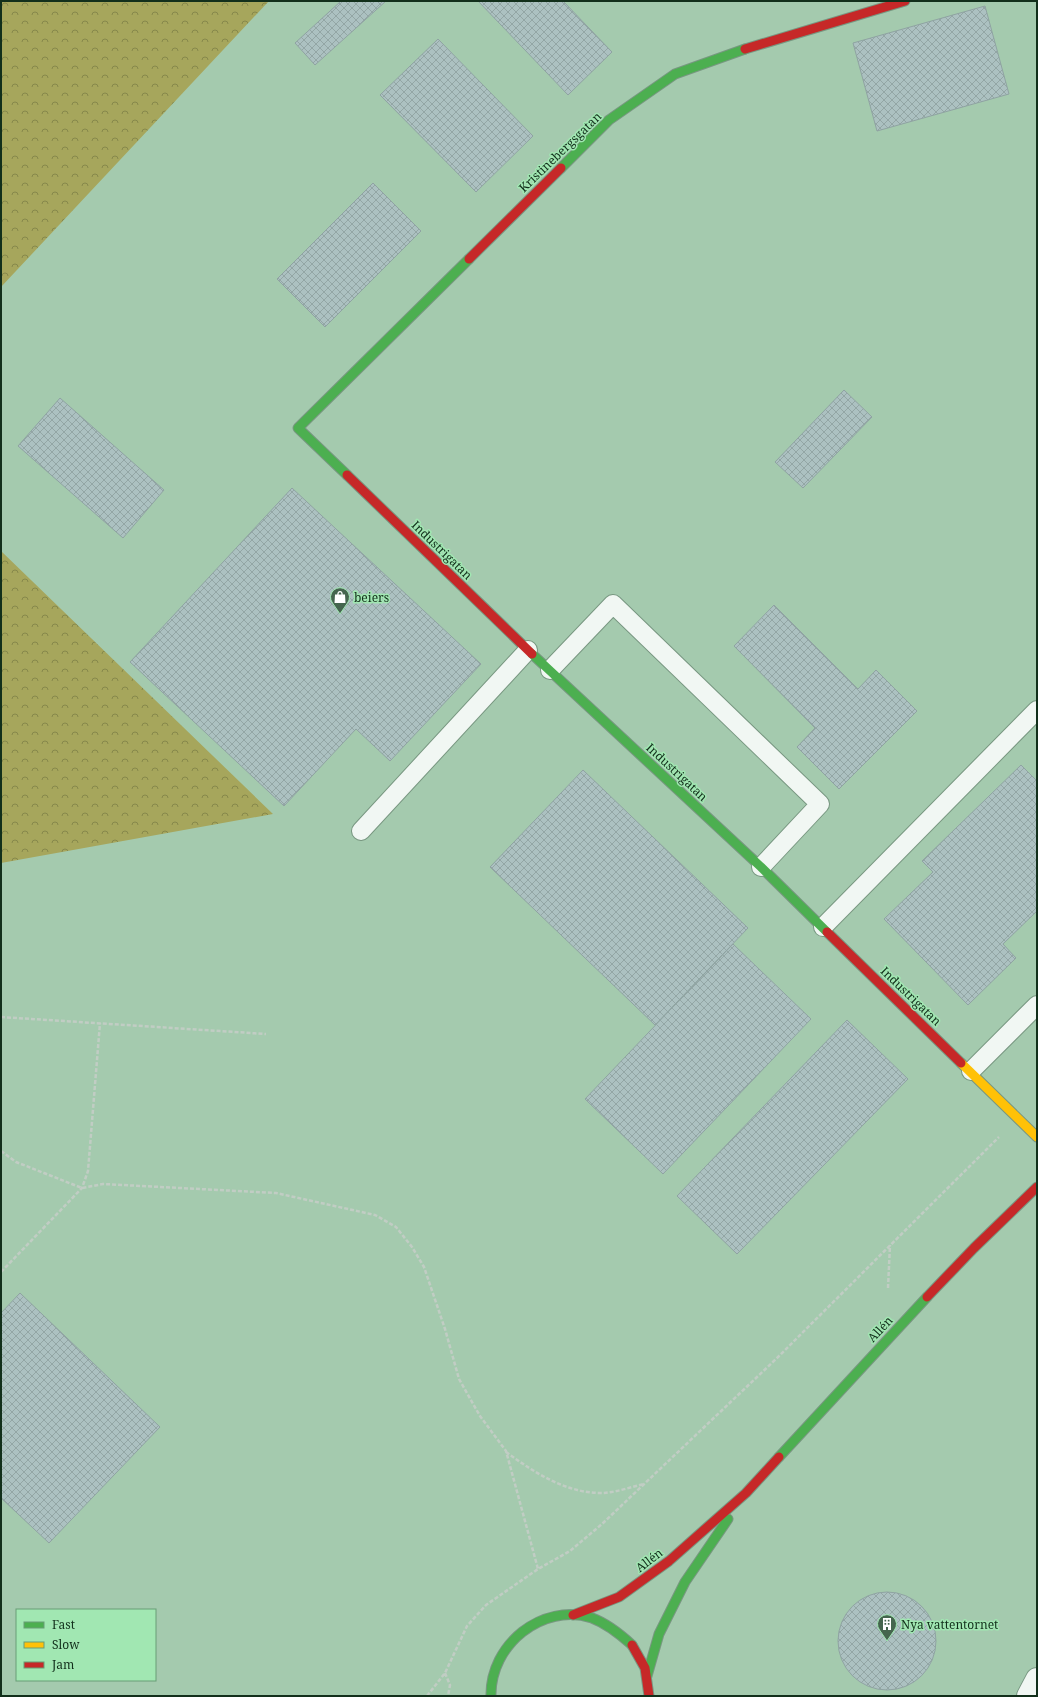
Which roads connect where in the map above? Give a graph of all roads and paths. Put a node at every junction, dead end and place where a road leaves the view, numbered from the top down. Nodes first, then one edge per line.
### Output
1 (905, 1) edge
2 (298, 428) joint
3 (528, 650) junction
4 (550, 670) junction
5 (1037, 710) edge
6 (361, 832) dead end
7 (762, 867) junction
8 (823, 927) junction
9 (1037, 1005) edge
10 (1, 1017) edge
11 (100, 1023) junction
12 (266, 1034) dead end
13 (971, 1071) junction
14 (1018, 1118) junction
15 (1037, 1137) edge
16 (1, 1151) edge
17 (1037, 1187) edge
18 (82, 1188) junction
19 (890, 1245) junction
20 (1, 1272) edge
21 (888, 1288) dead end
22 (506, 1451) junction
23 (644, 1484) junction
24 (746, 1493) junction
25 (538, 1569) junction
26 (573, 1615) junction
27 (445, 1673) junction
28 (647, 1676) junction
29 (1037, 1679) edge
30 (427, 1696) edge
31 (448, 1696) edge
32 (491, 1696) edge
33 (649, 1696) edge
34 (1028, 1696) edge

1 - 2 street, Kristinebergsgatan
2 - 3 street, Industrigatan
3 - 4 street, Industrigatan
3 - 6 lane
4 - 7 street, Industrigatan
4 - 7 lane
5 - 8 lane
7 - 8 street, Industrigatan
8 - 13 street, Industrigatan
9 - 13 lane
10 - 11 path
11 - 12 path
11 - 18 path
13 - 14 street, Industrigatan
14 - 15 street, Industrigatan
14 - 19 path
16 - 18 path
17 - 24 street, Allén
18 - 20 path
18 - 22 path
19 - 21 path
19 - 23 path
22 - 23 path
22 - 25 path
23 - 25 path
24 - 26 street, Allén
24 - 28 street, Allén
25 - 27 path
26 - 28 street
26 - 32 street
27 - 30 path
27 - 31 path
28 - 33 street
29 - 34 street

